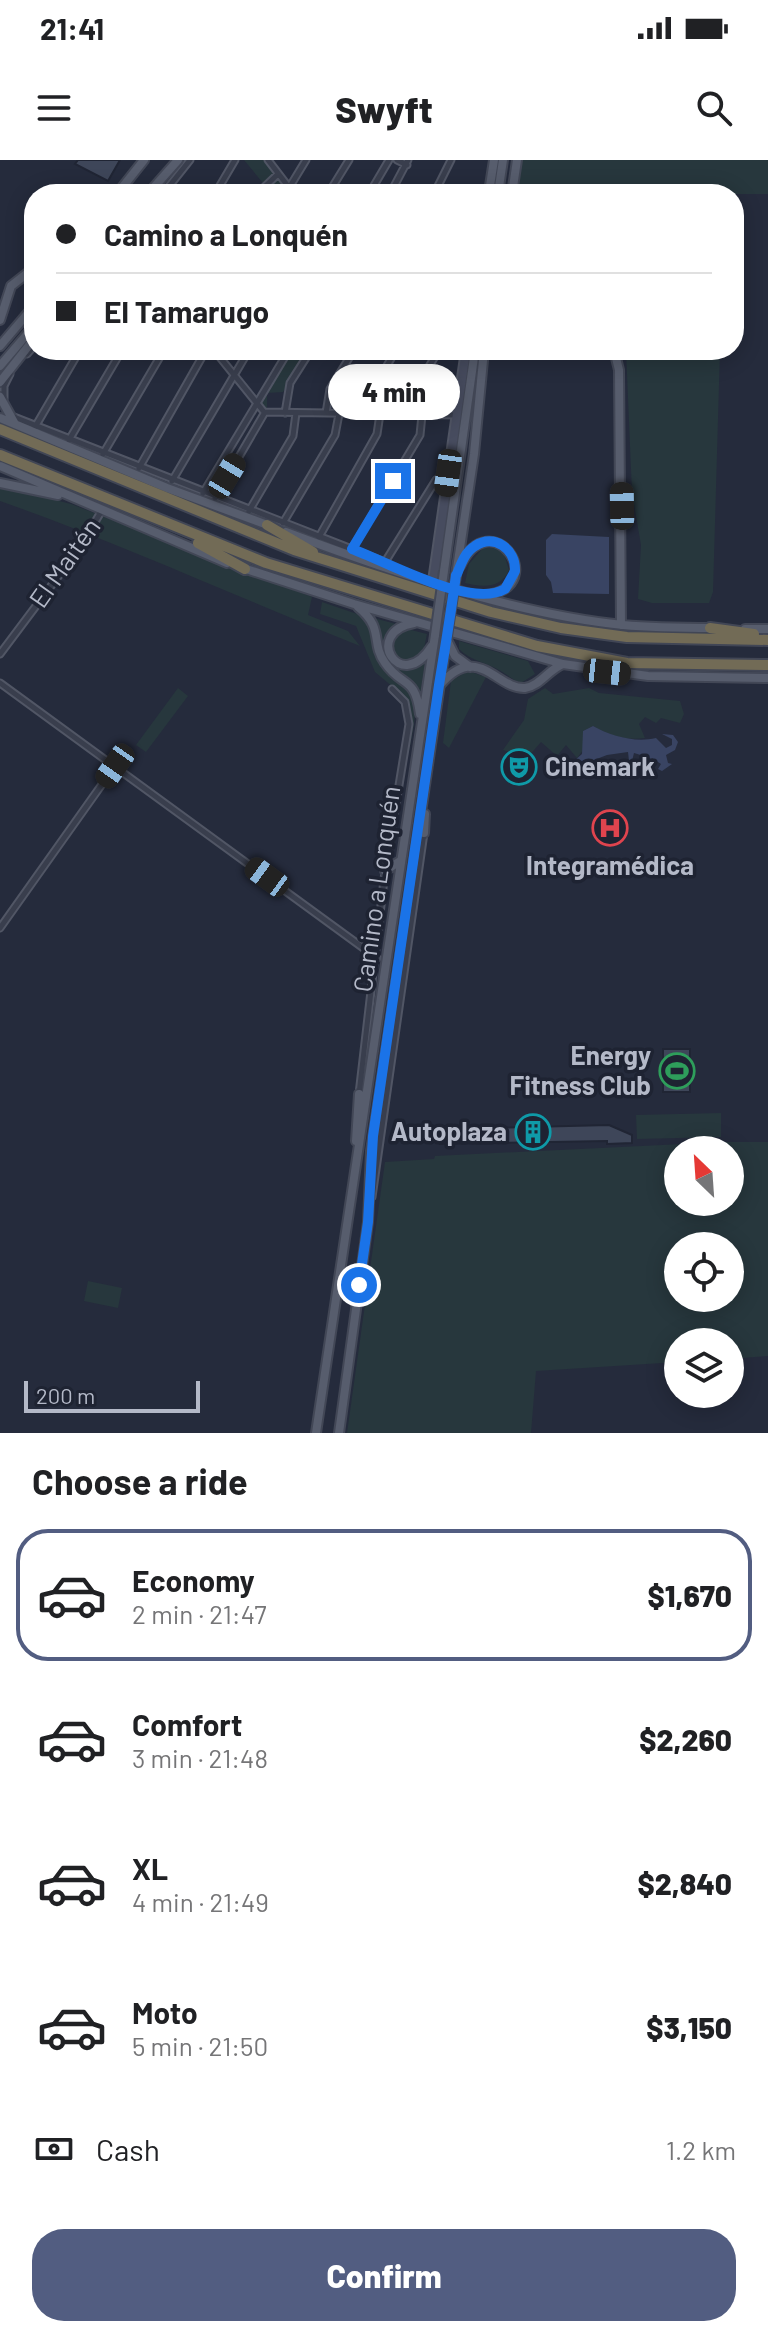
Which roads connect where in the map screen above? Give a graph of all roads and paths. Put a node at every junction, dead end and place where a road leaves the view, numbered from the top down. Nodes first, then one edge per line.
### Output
1 (144, 160) edge
2 (178, 160) edge
3 (190, 160) edge
4 (235, 160) edge
5 (268, 160) edge
6 (306, 160) edge
7 (349, 160) edge
8 (389, 160) edge
9 (397, 160) edge
10 (451, 160) edge
11 (494, 160) edge
12 (503, 160) edge
13 (517, 160) edge
14 (408, 162) edge
15 (278, 174) junction
16 (125, 184) edge
17 (157, 184) edge
18 (171, 184) edge
19 (221, 184) edge
20 (268, 184) edge
21 (286, 184) edge
22 (291, 184) edge
23 (334, 184) edge
24 (375, 184) edge
25 (396, 184) edge
26 (439, 184) edge
27 (493, 184) edge
28 (495, 184) edge
29 (513, 184) edge
30 (24, 274) edge
31 (24, 278) edge
32 (17, 279) junction
33 (24, 318) edge
34 (0, 320) edge
35 (24, 338) edge
36 (0, 346) edge
37 (24, 352) edge
38 (24, 358) edge
39 (74, 360) edge
40 (116, 360) edge
41 (158, 360) edge
42 (200, 360) edge
43 (222, 360) edge
44 (243, 360) edge
45 (283, 360) edge
46 (305, 360) edge
47 (348, 360) edge
48 (390, 360) edge
49 (433, 360) edge
50 (465, 360) edge
51 (474, 360) edge
52 (483, 360) edge
53 (616, 360) edge
54 (0, 366) edge
55 (234, 375) junction
56 (0, 382) edge
57 (0, 397) edge
58 (256, 405) junction
59 (265, 412) junction
60 (285, 413) junction
61 (296, 413) junction
62 (326, 413) junction
63 (339, 414) junction
64 (368, 414) junction
65 (380, 414) junction
66 (3, 415) edge
67 (410, 415) junction
68 (422, 415) junction
69 (457, 415) junction
70 (35, 427) junction
71 (0, 429) edge
72 (69, 440) junction
73 (103, 454) junction
74 (0, 455) edge
75 (0, 466) edge
76 (139, 468) junction
77 (448, 473) junction
78 (172, 481) junction
79 (0, 483) edge
80 (203, 493) junction
81 (215, 498) junction
82 (78, 500) junction
83 (102, 510) junction
84 (249, 511) junction
85 (162, 523) junction
86 (283, 523) junction
87 (267, 525) junction
88 (319, 537) junction
89 (352, 549) junction
90 (385, 562) junction
91 (332, 563) junction
92 (245, 569) junction
93 (402, 571) junction
94 (456, 574) junction
95 (433, 581) junction
96 (482, 596) junction
97 (354, 604) junction
98 (418, 623) junction
99 (621, 625) junction
100 (710, 628) junction
101 (768, 629) edge
102 (447, 637) junction
103 (435, 638) junction
104 (768, 638) edge
105 (0, 654) edge
106 (532, 657) junction
107 (563, 664) junction
108 (768, 665) edge
109 (470, 667) junction
110 (768, 678) edge
111 (539, 681) junction
112 (0, 683) edge
113 (439, 685) junction
114 (392, 689) dead end
115 (421, 725) junction
116 (115, 766) junction
117 (425, 779) junction
118 (424, 833) joint
119 (401, 860) junction
120 (385, 871) junction
121 (0, 928) edge
122 (377, 958) junction
123 (359, 1094) joint
124 (358, 1157) junction
125 (368, 1222) junction
126 (316, 1433) edge
127 (339, 1433) edge

1 - 16 main road
2 - 17 main road
3 - 18 street
4 - 19 street
5 - 15 street
6 - 22 street
7 - 23 street
8 - 24 street
9 - 14 street
10 - 26 street
11 - 27 main road
12 - 28 main road
13 - 29 main road
14 - 25 street
15 - 20 street
15 - 21 street
30 - 32 main road
31 - 32 main road
32 - 34 main road
33 - 36 main road
35 - 54 main road
37 - 56 main road
38 - 66 street
39 - 70 street
40 - 72 street
41 - 73 street
42 - 76 street
43 - 55 street
44 - 55 street
45 - 58 street
46 - 60 street
47 - 62 street
48 - 64 street
49 - 67 street
50 - 69 street
51 - 103 main road, Camino a Lonquén, bridge
52 - 94 main road, Camino a Lonquén
53 - 99 main road
55 - 58 street
55 - 78 street
57 - 66 main road
58 - 59 street
58 - 80 street
59 - 60 street
59 - 81 street
60 - 61 street
61 - 62 street
61 - 84 street
62 - 63 street
63 - 64 street
63 - 86 street
64 - 65 street
65 - 67 street
65 - 88 street
66 - 70 street
66 - 87 main road
67 - 68 street
68 - 69 street
68 - 89 street
69 - 77 street
70 - 72 street
71 - 91 highway
72 - 73 street
73 - 76 street
74 - 85 highway
75 - 82 main road
76 - 78 street
77 - 90 street
77 - 95 street
78 - 80 street
79 - 82 main road
80 - 81 street
81 - 84 street
82 - 83 main road
83 - 92 main road
83 - 105 street, El Maitén
84 - 86 street
85 - 92 highway
85 - 108 highway
86 - 88 street
87 - 91 highway
87 - 93 main road
88 - 89 street
89 - 90 street
90 - 93 main road
91 - 104 highway
92 - 97 main road
93 - 95 main road
94 - 96 main road
94 - 102 main road, Camino a Lonquén, bridge
95 - 96 main road
96 - 99 main road
97 - 98 main road
97 - 115 main road
98 - 103 main road
98 - 106 main road
99 - 100 main road
100 - 101 main road
100 - 104 highway
102 - 109 main road
102 - 113 main road, Camino a Lonquén
103 - 115 main road, Camino a Lonquén
106 - 107 main road
106 - 111 main road
107 - 110 main road
107 - 111 main road
109 - 111 main road
109 - 113 main road
112 - 116 street
113 - 117 main road, Camino a Lonquén
114 - 120 street, Camino a Lonquén
115 - 119 main road, Camino a Lonquén
116 - 121 street
116 - 122 street
117 - 118 main road
117 - 125 main road, Camino a Lonquén
118 - 125 street, Camino a Lonquén
119 - 120 main road
119 - 124 main road, Camino a Lonquén
120 - 122 street, Camino a Lonquén
122 - 123 street, Camino a Lonquén
123 - 124 main road
124 - 126 main road, Camino a Lonquén
125 - 127 main road, Camino a Lonquén

